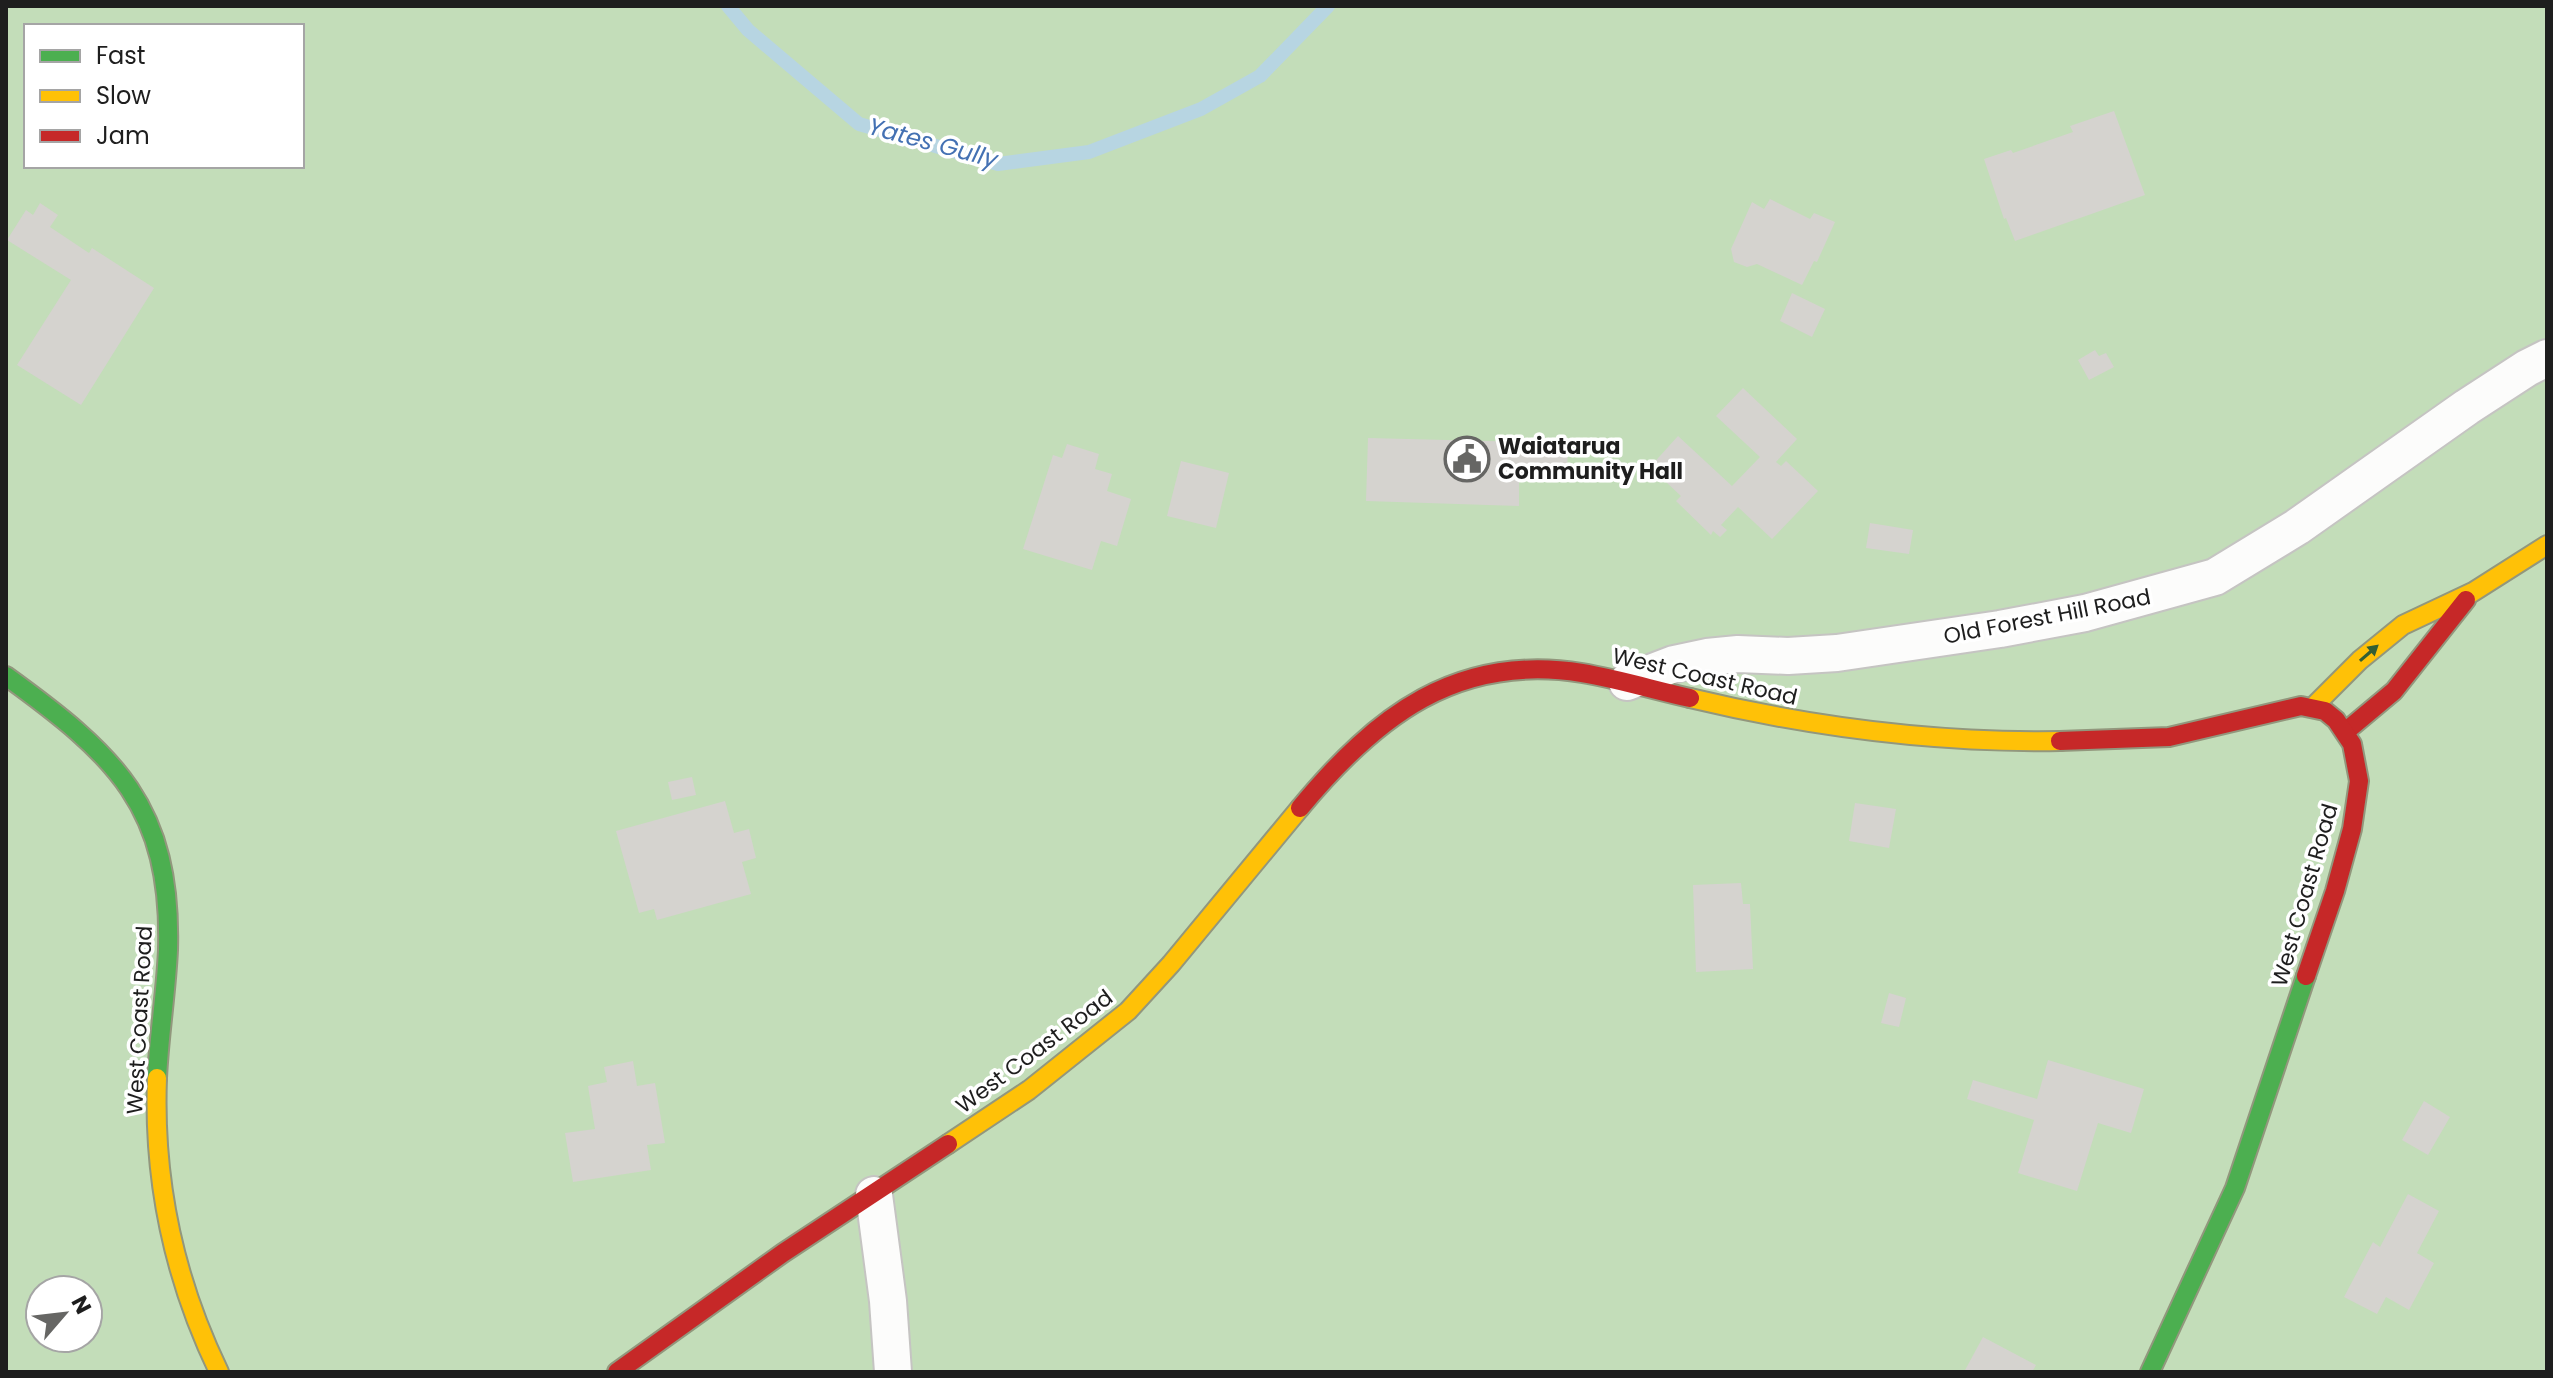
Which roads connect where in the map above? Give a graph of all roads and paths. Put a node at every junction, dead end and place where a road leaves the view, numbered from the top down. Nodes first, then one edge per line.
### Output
1 (2547, 358) edge
2 (2547, 545) edge
3 (2473, 592) junction
4 (6, 676) edge
5 (1627, 682) junction
6 (2313, 707) junction
7 (2345, 732) junction
8 (874, 1195) junction
9 (219, 1372) edge
10 (617, 1372) edge
11 (893, 1372) edge
12 (2150, 1372) edge

1 - 5 street, Old Forest Hill Road
2 - 3 main road
6 -> 3 main road
3 - 7 main road
4 - 9 main road, West Coast Road
5 - 6 main road, West Coast Road
5 - 8 main road, West Coast Road
6 - 7 main road
7 - 12 main road, West Coast Road
8 - 10 main road, West Coast Road
8 - 11 street

